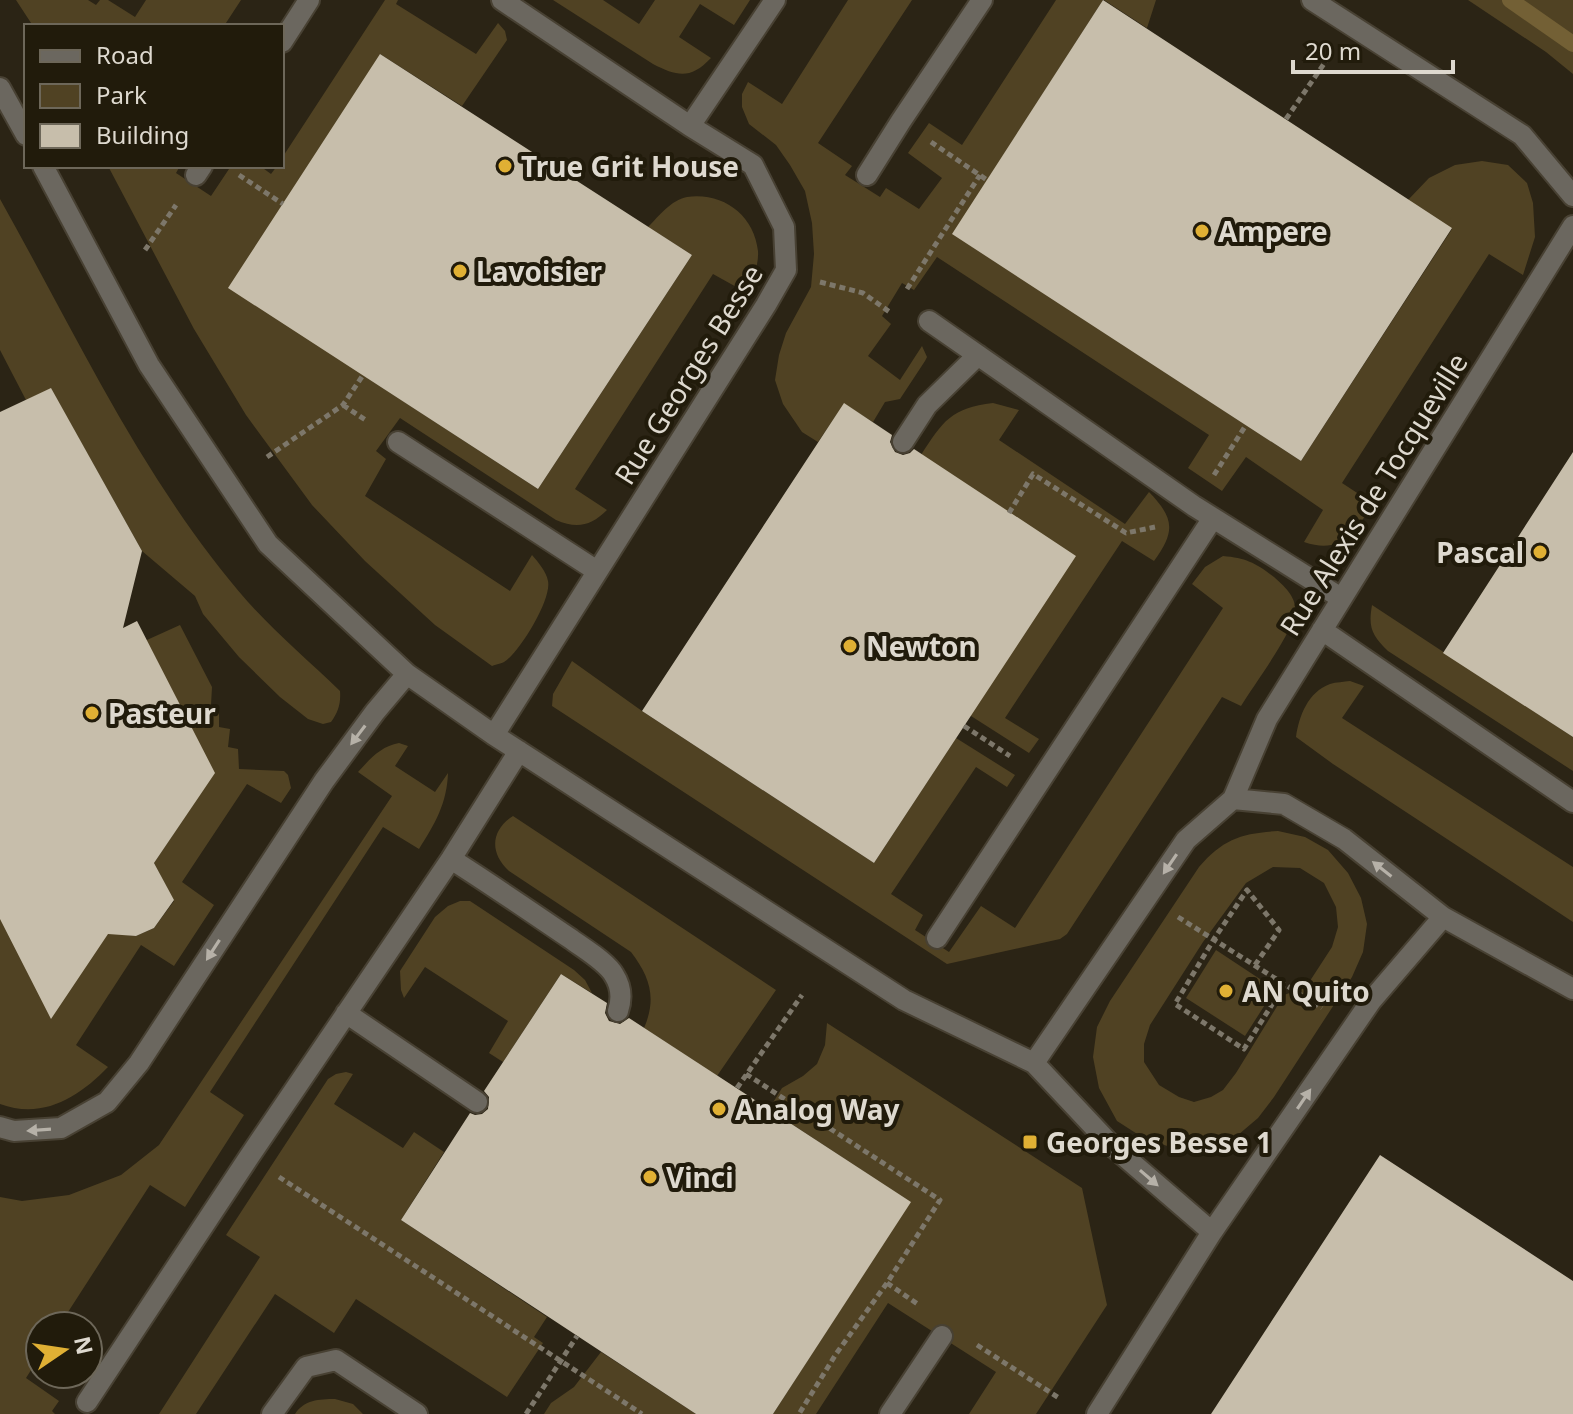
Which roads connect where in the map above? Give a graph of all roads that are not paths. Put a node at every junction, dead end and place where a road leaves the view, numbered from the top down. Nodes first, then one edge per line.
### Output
1 (309, 0) edge
2 (502, 0) edge
3 (775, 0) edge
4 (982, 0) edge
5 (1312, 0) edge
6 (284, 39) edge
7 (0, 88) edge
8 (690, 126) junction
9 (24, 131) edge
10 (44, 168) edge
11 (867, 175) dead end
12 (1573, 196) edge
13 (1573, 226) edge
14 (929, 321) road end
15 (978, 355) junction
16 (398, 442) dead end
17 (903, 442) dead end
18 (1213, 518) junction
19 (597, 571) junction
20 (1341, 598) junction
21 (1322, 630) junction
22 (407, 674) junction
23 (494, 735) junction
24 (519, 751) junction
25 (1233, 799) junction
26 (1573, 802) edge
27 (451, 859) junction
28 (1443, 917) junction
29 (937, 938) dead end
30 (1573, 989) edge
31 (618, 1011) dead end
32 (346, 1013) junction
33 (1034, 1063) junction
34 (477, 1102) dead end
35 (0, 1127) edge
36 (1212, 1232) junction
37 (942, 1336) dead end
38 (87, 1402) dead end
39 (272, 1414) edge
40 (417, 1414) edge
41 (890, 1414) edge
42 (1097, 1414) edge

1 - 6 street
2 - 8 street, Rue Georges Besse
3 - 8 street
4 - 11 street
5 - 12 street
7 - 9 street
8 - 19 street, Rue Georges Besse
10 - 22 street
13 - 20 street, Rue Alexis de Tocqueville
14 - 15 street
15 - 17 street
15 - 18 street
16 - 19 street
18 - 20 street
18 - 29 street
19 - 23 street, Rue Georges Besse
20 - 21 street, Rue Alexis de Tocqueville
21 - 25 street, Rue Alexis de Tocqueville
21 - 26 street
22 - 23 street
22 -> 35 street
23 - 24 street
24 - 27 street
24 - 33 street
28 -> 25 street
25 -> 33 street, Rue Alexis de Tocqueville
27 - 31 street
27 - 32 street
28 - 30 street
36 -> 28 street
32 - 34 street
32 - 38 street
33 -> 36 street
36 - 42 street
37 - 41 street
39 - 40 street

